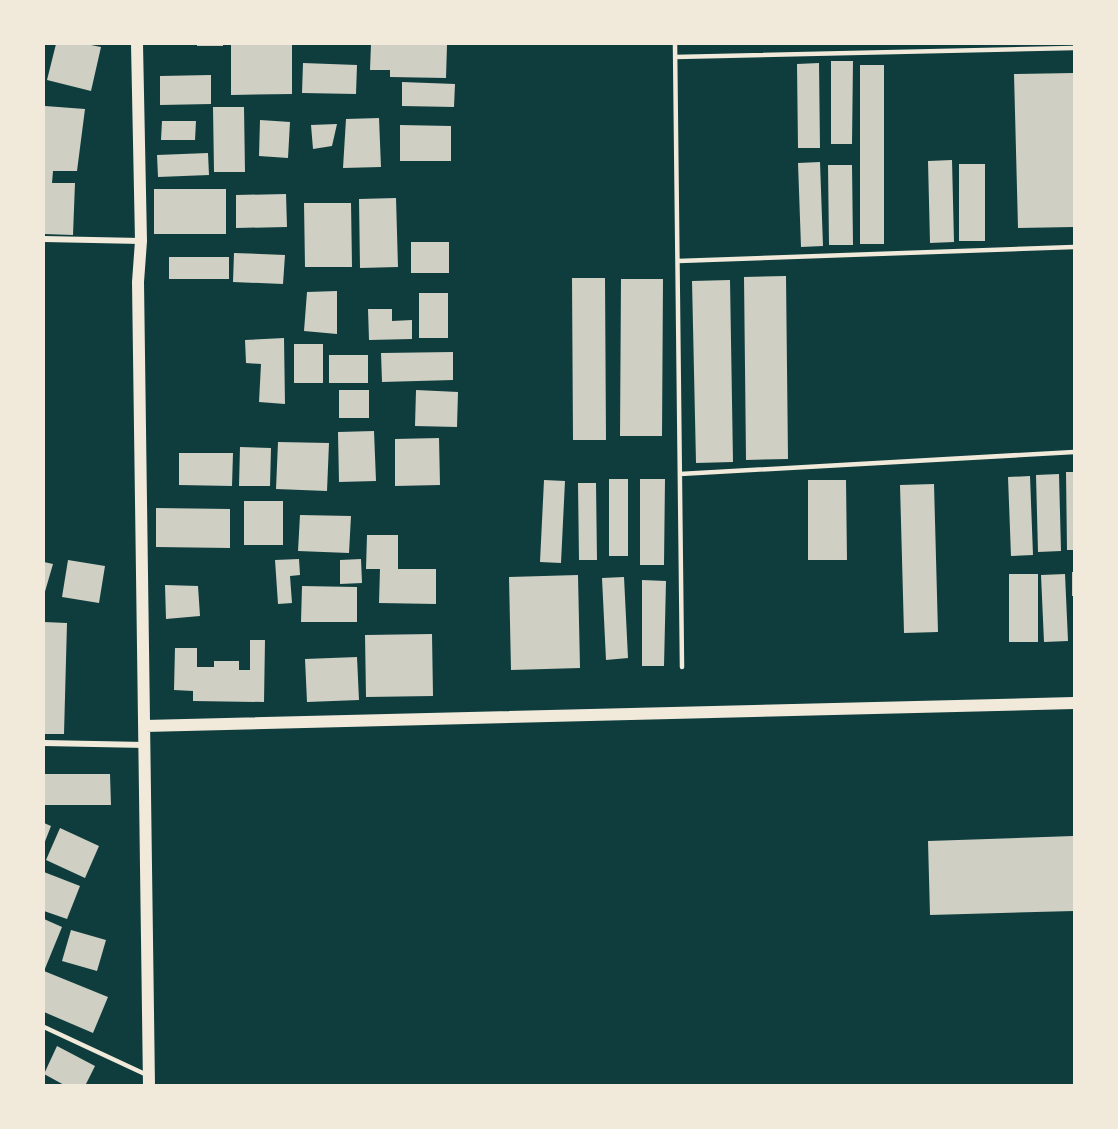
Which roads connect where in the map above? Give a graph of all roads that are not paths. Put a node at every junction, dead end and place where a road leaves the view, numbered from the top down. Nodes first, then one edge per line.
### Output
1 (137, 44) edge
2 (675, 44) edge
3 (1037, 46) edge
4 (1074, 48) edge
5 (675, 57) junction
6 (44, 239) edge
7 (141, 241) junction
8 (1074, 247) edge
9 (678, 261) junction
10 (1074, 452) edge
11 (680, 474) junction
12 (682, 667) dead end
13 (1074, 703) edge
14 (145, 726) junction
15 (44, 743) edge
16 (145, 745) junction
17 (44, 1027) edge
18 (149, 1081) edge

1 - 7 main road
2 - 5 lane
3 - 4 lane
3 - 5 lane
5 - 9 lane
6 - 7 street
7 - 14 main road
8 - 9 lane
9 - 11 lane
10 - 11 lane
11 - 12 lane
13 - 14 main road
14 - 16 main road
15 - 16 street
16 - 18 main road
17 - 18 lane

